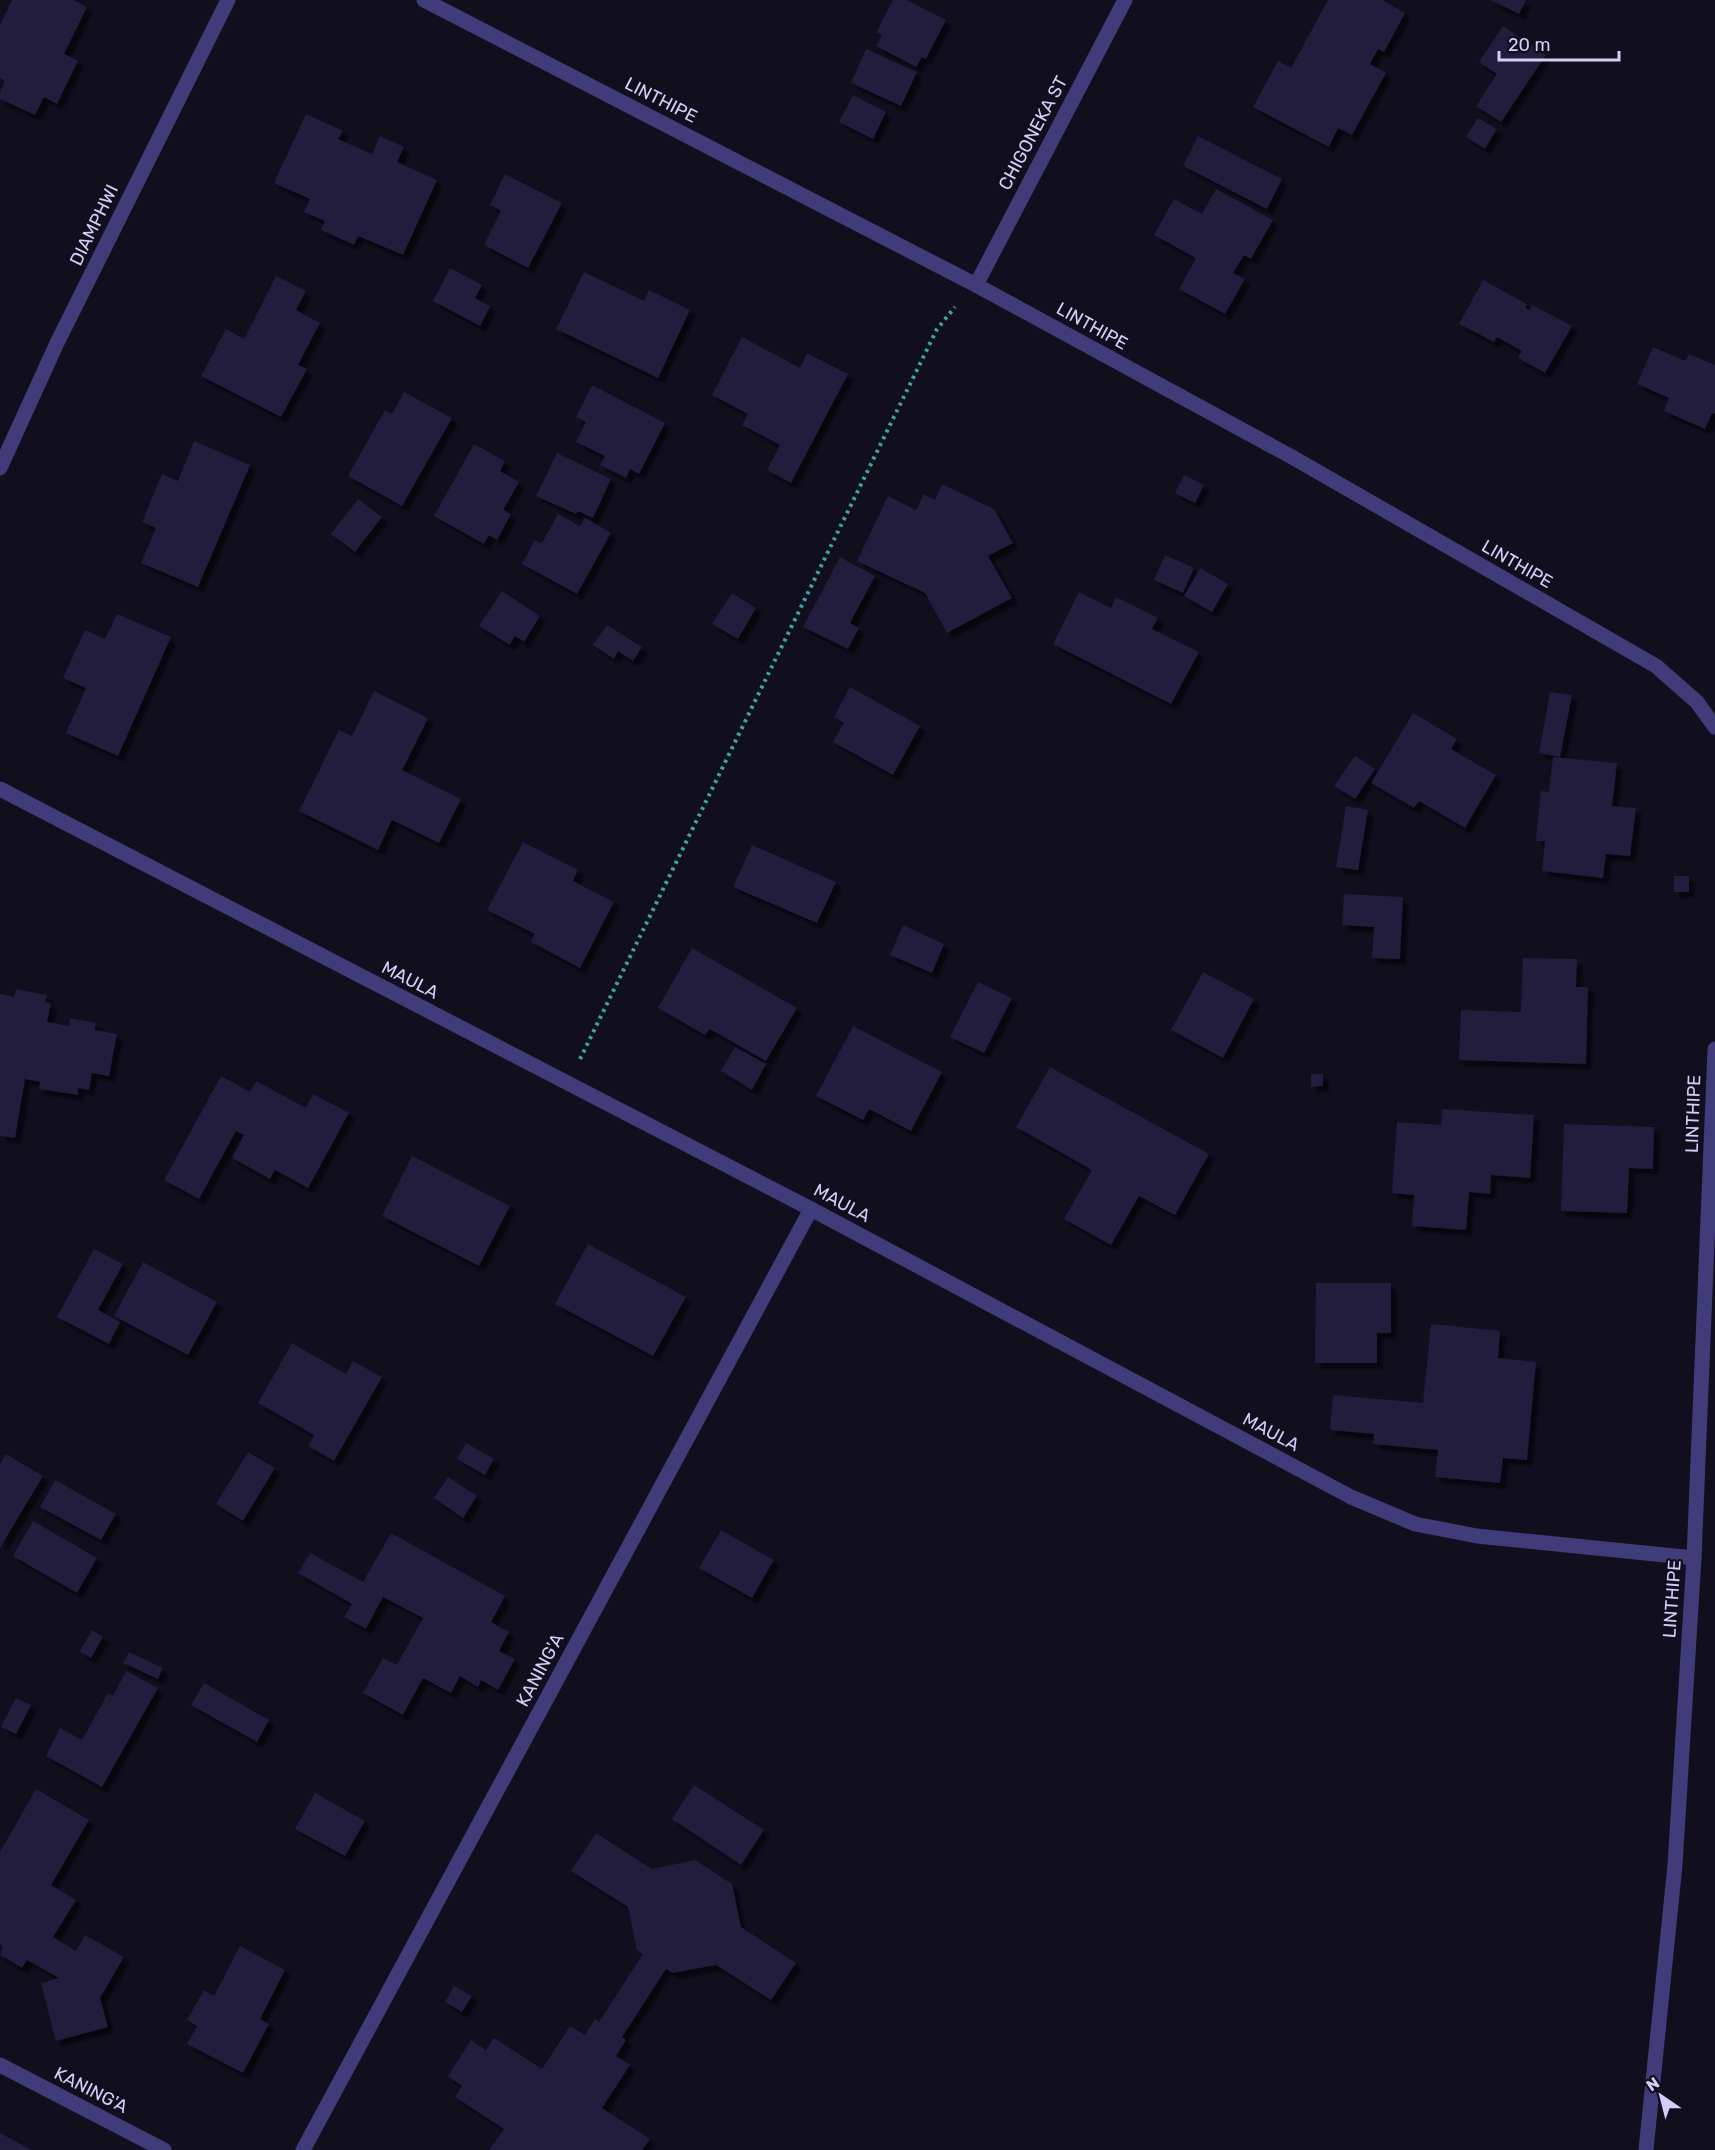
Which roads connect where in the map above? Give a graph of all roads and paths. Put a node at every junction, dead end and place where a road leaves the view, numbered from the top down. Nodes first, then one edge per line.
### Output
1 (228, 0) edge
2 (424, 0) edge
3 (1125, 0) edge
4 (976, 285) junction
5 (0, 468) edge
6 (1715, 727) edge
7 (0, 789) edge
8 (1715, 1049) edge
9 (568, 1083) junction
10 (811, 1209) junction
11 (1694, 1558) junction
12 (0, 2065) edge
13 (165, 2150) edge
14 (303, 2150) edge
15 (1646, 2150) edge

1 - 5 street, DIAMPHWI
2 - 4 street, LINTHIPE
3 - 4 street, CHIGONEKA ST
4 - 6 street, LINTHIPE
4 - 9 path
7 - 9 street, MAULA
8 - 11 street, LINTHIPE
9 - 10 street, MAULA
10 - 11 street, MAULA
10 - 14 street, KANING'A
11 - 15 street, LINTHIPE
12 - 13 street, KANING'A

